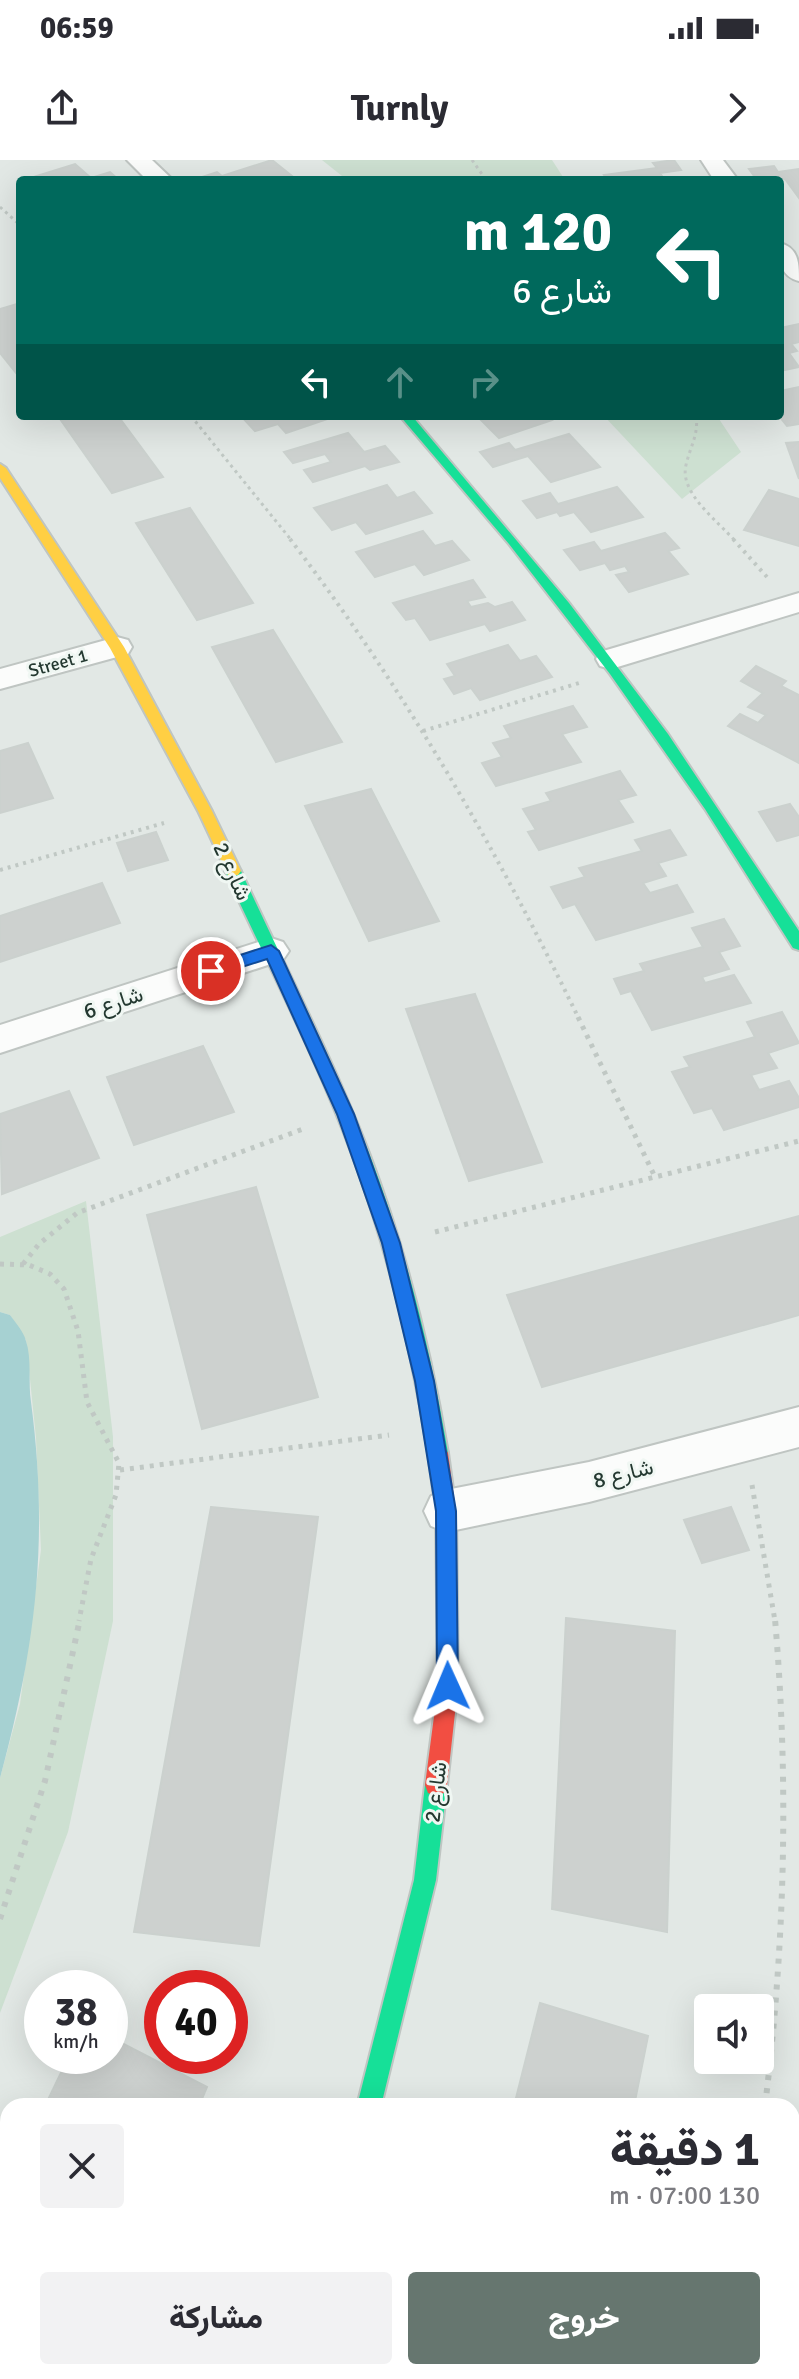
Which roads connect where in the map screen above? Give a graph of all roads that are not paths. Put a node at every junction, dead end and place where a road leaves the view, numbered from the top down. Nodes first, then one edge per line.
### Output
1 (138, 160) edge
2 (156, 176) edge
3 (784, 255) edge
4 (799, 274) edge
5 (409, 420) edge
6 (0, 468) edge
7 (796, 603) edge
8 (117, 647) junction
9 (611, 659) junction
10 (0, 679) edge
11 (799, 944) edge
12 (271, 951) junction
13 (0, 1039) edge
14 (799, 1427) edge
15 (446, 1511) junction
16 (371, 2098) edge

1 - 2 street
3 - 4 street
5 - 9 street
6 - 8 street, شارع 2
7 - 9 street
8 - 10 street, Street 1
8 - 12 street, شارع 2
9 - 11 street
12 - 13 street, شارع 6
12 - 15 street, شارع 2
14 - 15 street, شارع 8
15 - 16 street, شارع 2

